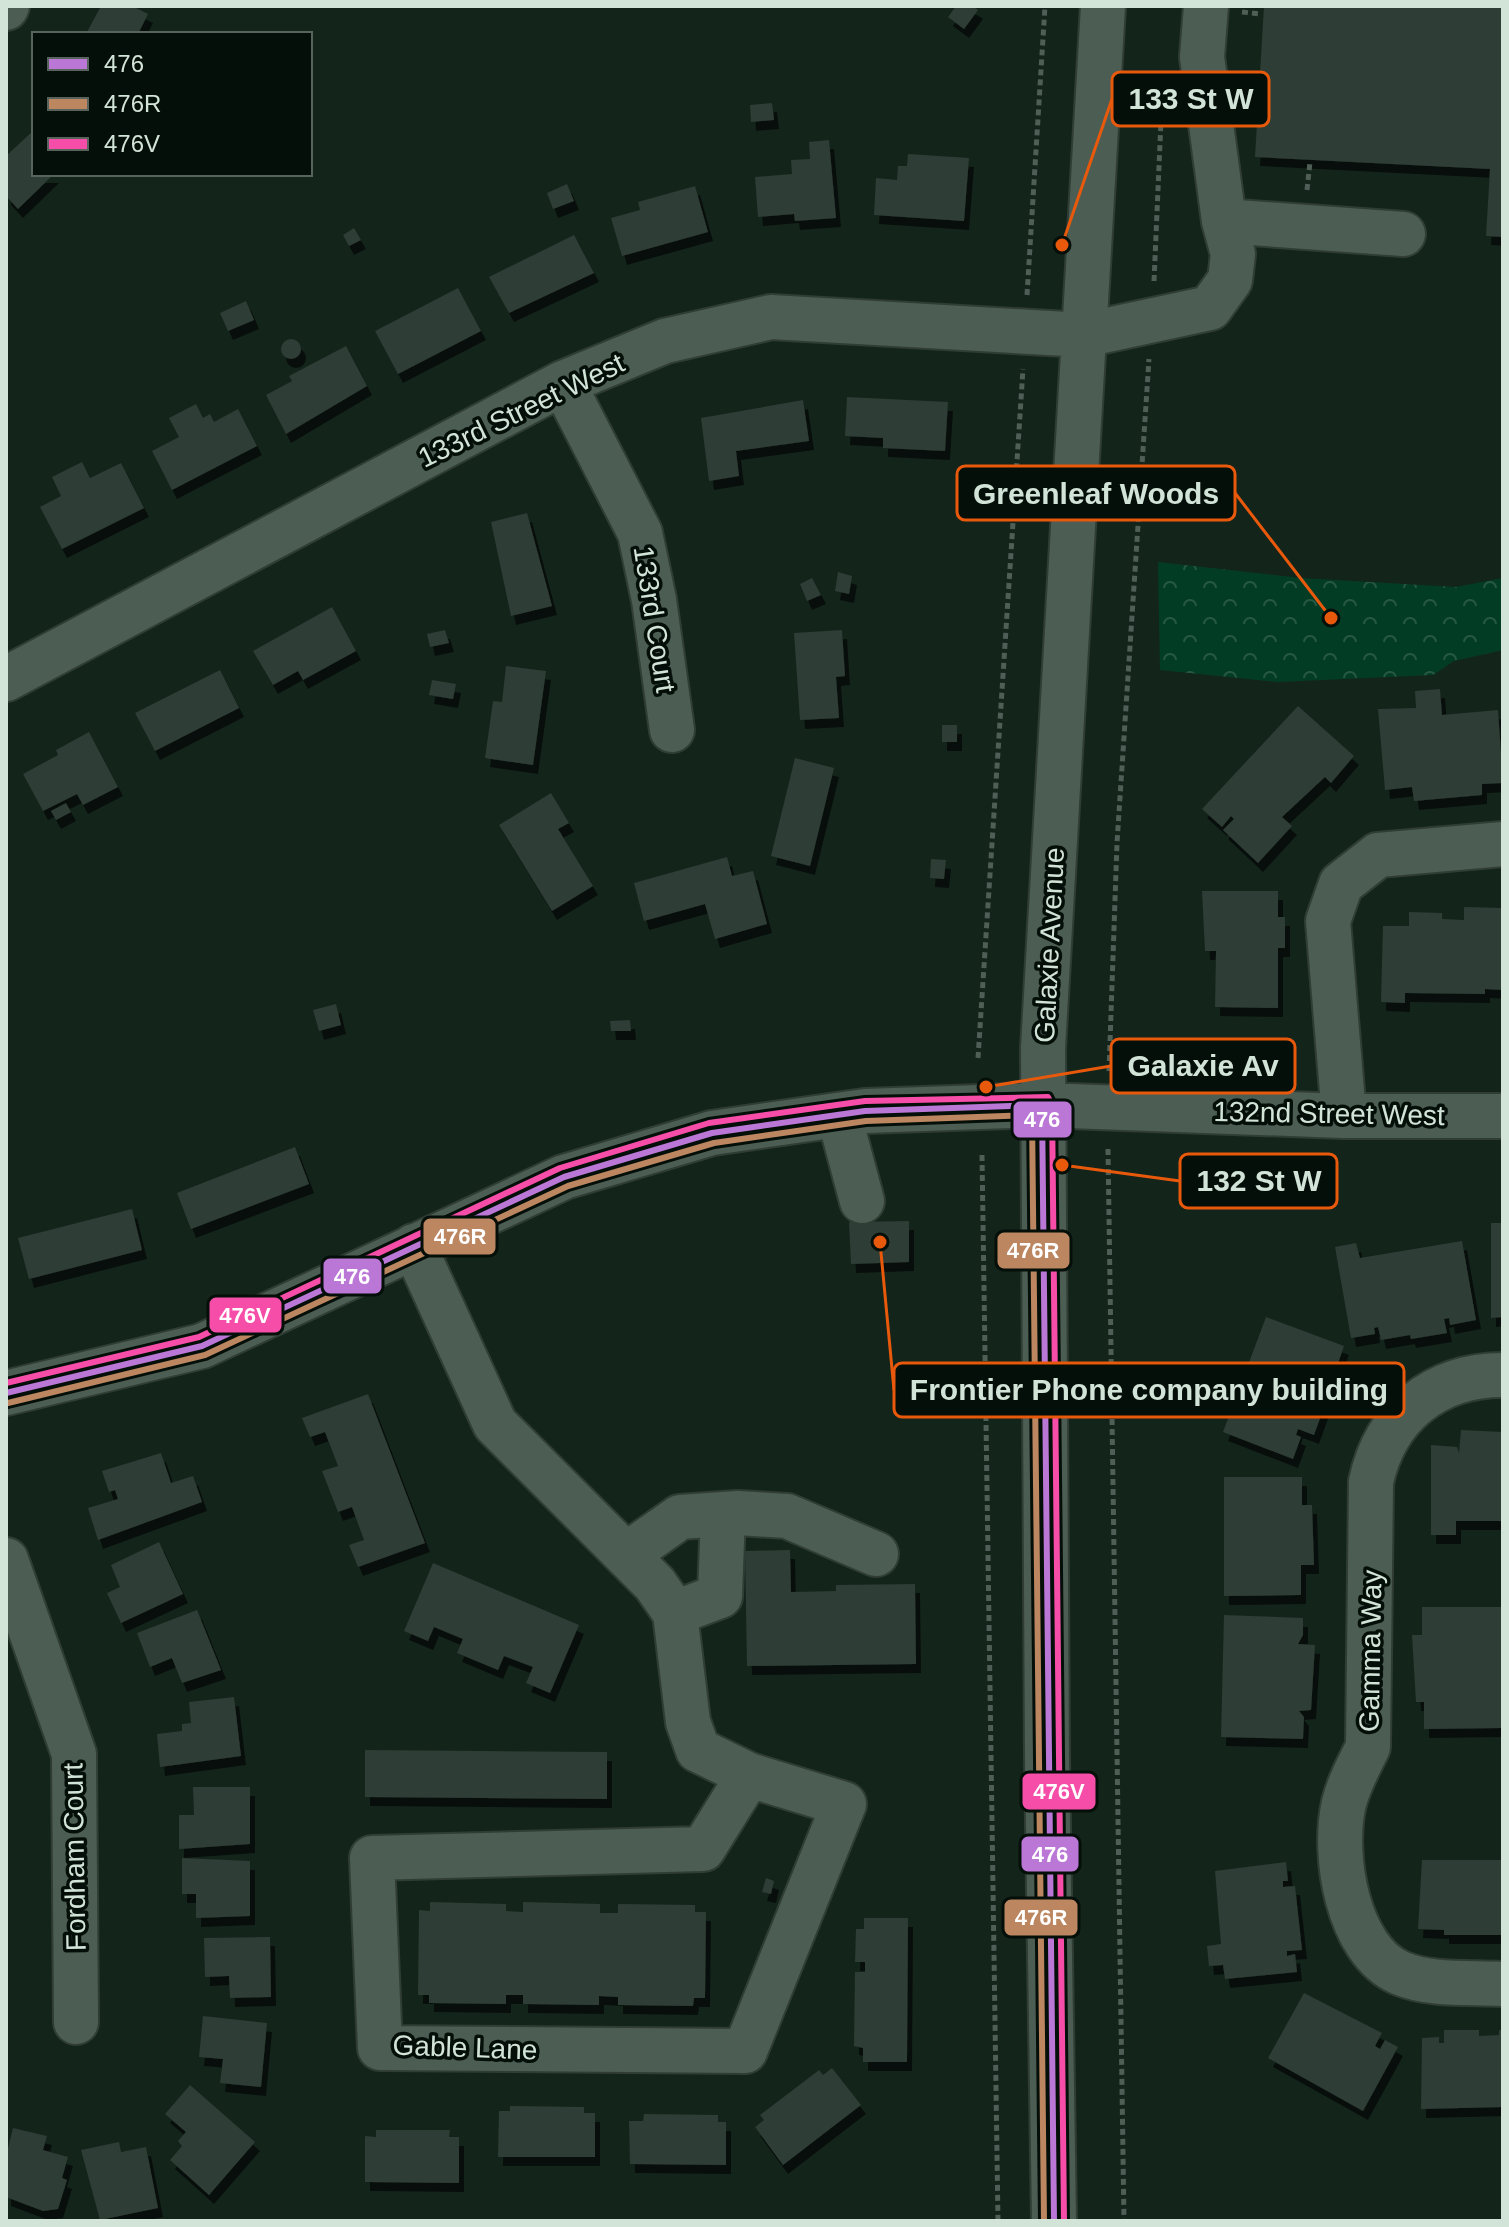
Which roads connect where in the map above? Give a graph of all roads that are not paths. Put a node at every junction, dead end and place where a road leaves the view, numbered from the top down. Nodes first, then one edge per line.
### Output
1 (1103, 6) edge
2 (1206, 6) edge
3 (1224, 221) junction
4 (1403, 234) dead end
5 (1084, 335) junction
6 (563, 383) junction
7 (6, 679) edge
8 (672, 730) dead end
9 (1503, 844) edge
10 (1042, 1105) junction
11 (839, 1115) junction
12 (1344, 1116) junction
13 (1503, 1116) edge
14 (862, 1201) dead end
15 (414, 1246) junction
16 (1503, 1375) edge
17 (6, 1393) edge
18 (723, 1514) junction
19 (876, 1554) dead end
20 (626, 1555) junction
21 (6, 1560) edge
22 (675, 1613) junction
23 (749, 1775) junction
24 (1503, 1984) edge
25 (76, 2022) dead end
26 (1054, 2221) edge

1 - 5 street, Galaxie Avenue
2 - 3 street, 133rd Street West
3 - 4 street
3 - 5 street, 133rd Street West
5 - 6 street, 133rd Street West
5 - 10 street, Galaxie Avenue
6 - 7 street, 133rd Street West
6 - 8 street, 133rd Court
9 - 12 street
10 - 11 street, 132nd Street West
10 - 12 street, 132nd Street West
10 - 26 street, Galaxie Avenue
11 - 14 street
11 - 15 street, 132nd Street West
12 - 13 street, 132nd Street West
15 - 17 street, 132nd Street West
15 - 20 street
16 - 24 street, Gamma Way
18 - 19 street
18 - 20 street
18 - 22 street
20 - 22 street
21 - 25 street, Fordham Court
22 - 23 street
23 - 23 street, Gable Lane

